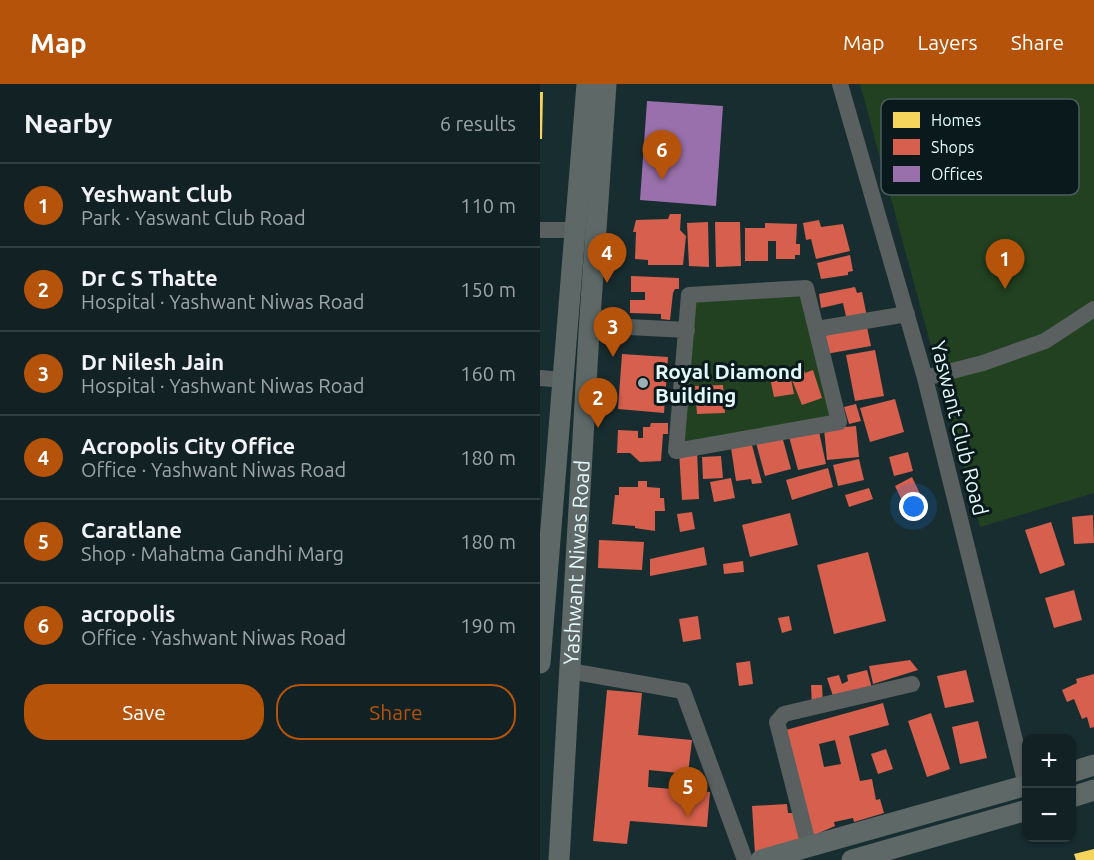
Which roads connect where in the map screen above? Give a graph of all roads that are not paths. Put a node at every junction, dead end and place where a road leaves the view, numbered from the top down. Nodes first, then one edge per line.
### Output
1 (587, 84) edge
2 (606, 84) edge
3 (840, 84) edge
4 (540, 230) edge
5 (576, 230) junction
6 (1094, 309) edge
7 (907, 315) junction
8 (590, 325) junction
9 (817, 329) junction
10 (687, 330) junction
11 (540, 378) edge
12 (925, 378) junction
13 (564, 380) junction
14 (541, 619) edge
15 (540, 663) edge
16 (570, 671) junction
17 (912, 684) dead end
18 (1094, 765) edge
19 (1022, 769) edge
20 (1076, 770) edge
21 (1022, 786) edge
22 (1094, 790) edge
23 (1076, 795) edge
24 (1022, 811) edge
25 (809, 847) junction
26 (560, 860) edge
27 (745, 860) edge
28 (761, 860) edge
29 (852, 860) edge

1 - 5 main road, Yashwant Niwas Road
2 - 8 main road, Yashwant Niwas Road
3 - 7 street, Yaswant Club Road
4 - 5 street
5 - 13 main road, Yashwant Niwas Road
6 - 12 street
7 - 9 street
7 - 12 street, Yaswant Club Road
8 - 10 street
8 - 16 main road, Yashwant Niwas Road
9 - 10 street
9 - 10 street
11 - 13 street
12 - 19 street, Yaswant Club Road
13 - 14 main road, Yashwant Niwas Road
14 - 15 main road, Yashwant Niwas Road
16 - 26 main road, Yashwant Niwas Road
16 - 27 street
17 - 25 street
18 - 20 main road
21 - 25 main road
22 - 23 main road
24 - 29 main road
25 - 28 main road

